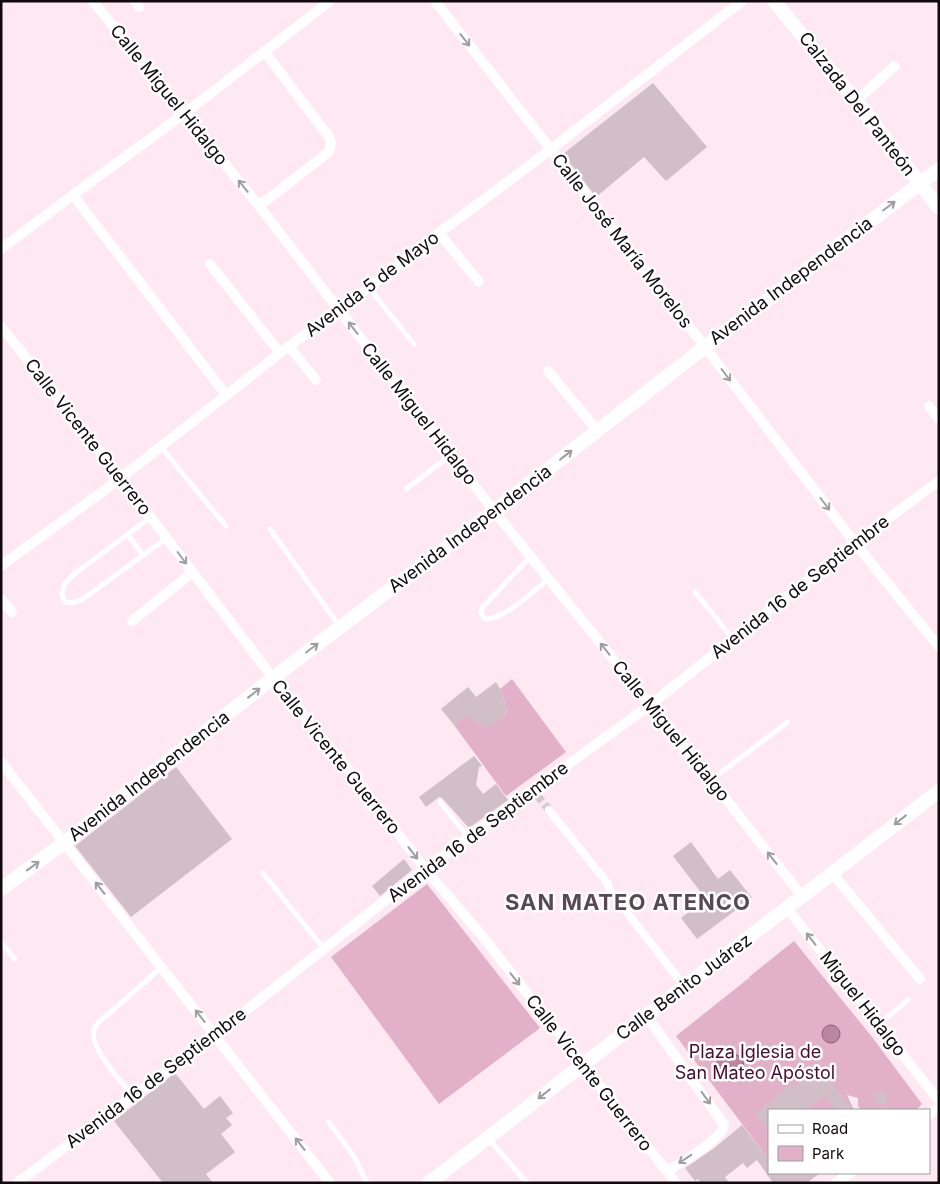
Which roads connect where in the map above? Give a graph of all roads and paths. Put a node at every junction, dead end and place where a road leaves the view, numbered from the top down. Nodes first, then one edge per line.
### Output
1 (93, 1) edge
2 (330, 1) edge
3 (435, 1) edge
4 (742, 1) edge
5 (774, 1) edge
6 (264, 51) junction
7 (896, 66) dead end
8 (856, 101) junction
9 (184, 114) junction
10 (550, 150) junction
11 (939, 169) edge
12 (919, 183) junction
13 (72, 195) junction
14 (259, 206) junction
15 (939, 208) edge
16 (439, 233) junction
17 (1, 249) edge
18 (210, 264) dead end
19 (479, 282) dead end
20 (368, 288) junction
21 (339, 311) junction
22 (1, 326) edge
23 (414, 344) dead end
24 (289, 346) junction
25 (705, 347) junction
26 (280, 352) junction
27 (548, 371) dead end
28 (316, 380) dead end
29 (226, 395) junction
30 (929, 406) dead end
31 (939, 418) edge
32 (597, 430) junction
33 (161, 446) junction
34 (451, 455) junction
35 (121, 478) junction
36 (939, 481) edge
37 (406, 488) dead end
38 (494, 511) junction
39 (151, 517) junction
40 (226, 526) dead end
41 (270, 529) dead end
42 (128, 535) junction
43 (166, 538) junction
44 (855, 543) junction
45 (143, 555) junction
46 (530, 557) junction
47 (1, 566) edge
48 (193, 572) junction
49 (548, 579) junction
50 (695, 592) dead end
51 (1, 599) edge
52 (12, 612) dead end
53 (132, 621) dead end
54 (340, 627) junction
55 (733, 639) junction
56 (939, 646) edge
57 (273, 678) junction
58 (650, 705) junction
59 (788, 722) dead end
60 (1, 762) edge
61 (711, 780) junction
62 (939, 791) edge
63 (440, 802) dead end
64 (549, 810) tunnel mouth
65 (468, 838) junction
66 (64, 843) junction
67 (425, 869) junction
68 (263, 873) dead end
69 (832, 873) junction
70 (1, 889) edge
71 (802, 896) junction
72 (787, 908) junction
73 (1, 942) edge
74 (324, 949) junction
75 (15, 959) dead end
76 (162, 967) junction
77 (920, 979) dead end
78 (684, 986) junction
79 (908, 1000) dead end
80 (646, 1016) junction
81 (878, 1024) junction
82 (215, 1035) junction
83 (582, 1064) junction
84 (133, 1096) junction
85 (939, 1101) edge
86 (329, 1122) dead end
87 (488, 1138) junction
88 (668, 1171) junction
89 (850, 1174) edge
90 (17, 1183) edge
91 (330, 1183) edge
92 (367, 1183) edge
93 (428, 1183) edge
94 (527, 1183) edge
95 (676, 1183) edge
96 (836, 1183) edge

1 - 9 street, Calle Miguel Hidalgo
2 - 6 street
3 -> 10 street, Calle José María Morelos
4 - 10 street, Avenida 5 de Mayo
5 - 8 main road, Calzada Del Panteón
6 - 9 street
6 - 14 street
7 - 8 street
8 - 12 main road, Calzada Del Panteón
9 - 13 street
14 -> 9 street, Calle Miguel Hidalgo
10 - 16 street, Avenida 5 de Mayo
10 - 25 street, Calle José María Morelos
11 - 12 main road, Avenida Independencia
12 - 15 main road, Calzada Del Panteón
25 -> 12 main road, Avenida Independencia
13 - 17 street
13 - 29 street
14 - 21 street, Calle Miguel Hidalgo
16 - 19 street
16 - 20 street, Avenida 5 de Mayo
18 - 26 street
20 - 21 street, Avenida 5 de Mayo
20 - 23 lane
21 - 24 street, Avenida 5 de Mayo
34 -> 21 street, Calle Miguel Hidalgo
22 - 35 street, Calle Vicente Guerrero
24 - 26 street, Avenida 5 de Mayo
24 - 28 street
25 - 32 main road, Avenida Independencia
25 -> 44 street, Calle José María Morelos
26 - 29 street, Avenida 5 de Mayo
27 - 32 street
29 - 33 street, Avenida 5 de Mayo
30 - 31 street
38 -> 32 main road, Avenida Independencia
33 - 35 street, Avenida 5 de Mayo
33 - 40 lane
34 - 37 lane
34 - 38 street, Calle Miguel Hidalgo
35 - 39 street, Calle Vicente Guerrero
35 - 47 street, Avenida 5 de Mayo
36 - 44 street, Avenida 16 de Septiembre
38 - 46 street, Calle Miguel Hidalgo
38 - 54 main road, Avenida Independencia
39 - 42 lane
39 - 43 street, Calle Vicente Guerrero
41 - 54 lane
42 - 45 lane
42 - 45 lane
43 - 45 lane
43 -> 48 street, Calle Vicente Guerrero
44 - 55 street, Avenida 16 de Septiembre
44 - 56 street, Calle José María Morelos
46 - 49 street, Calle Miguel Hidalgo
46 - 49 lane
48 - 53 street
48 - 57 street, Calle Vicente Guerrero
58 -> 49 street, Calle Miguel Hidalgo
50 - 55 lane
51 - 52 street
57 -> 54 main road, Avenida Independencia
55 - 58 street, Avenida 16 de Septiembre
66 -> 57 main road, Avenida Independencia
57 -> 67 street, Calle Vicente Guerrero
58 - 61 street, Calle Miguel Hidalgo
58 - 65 street, Avenida 16 de Septiembre
59 - 61 lane
60 - 66 street
71 -> 61 street, Calle Miguel Hidalgo
62 -> 69 main road, Calle Benito Juárez
63 - 65 lane
64 - 78 street
65 - 67 street, Avenida 16 de Septiembre
70 -> 66 main road, Avenida Independencia
76 -> 66 street
67 - 74 street, Avenida 16 de Septiembre
67 -> 83 street, Calle Vicente Guerrero
68 - 74 lane
69 - 71 main road, Calle Benito Juárez
69 - 77 street
71 - 72 main road, Calle Benito Juárez
72 - 78 main road, Calle Benito Juárez
81 -> 72 street, Miguel Hidalgo
73 - 75 lane
74 - 82 street, Avenida 16 de Septiembre
82 -> 76 street
76 - 84 lane
78 - 80 main road, Calle Benito Juárez
79 - 81 lane
80 - 83 main road, Calle Benito Juárez
80 -> 88 street
81 - 85 street, Miguel Hidalgo
82 - 84 street, Avenida 16 de Septiembre
91 -> 82 street
83 -> 87 main road, Calle Benito Juárez
83 - 88 street, Calle Vicente Guerrero
84 - 90 street, Avenida 16 de Septiembre
86 - 92 lane
87 - 93 main road, Calle Benito Juárez
87 - 94 lane
88 - 95 street, Calle Vicente Guerrero
89 - 96 street

